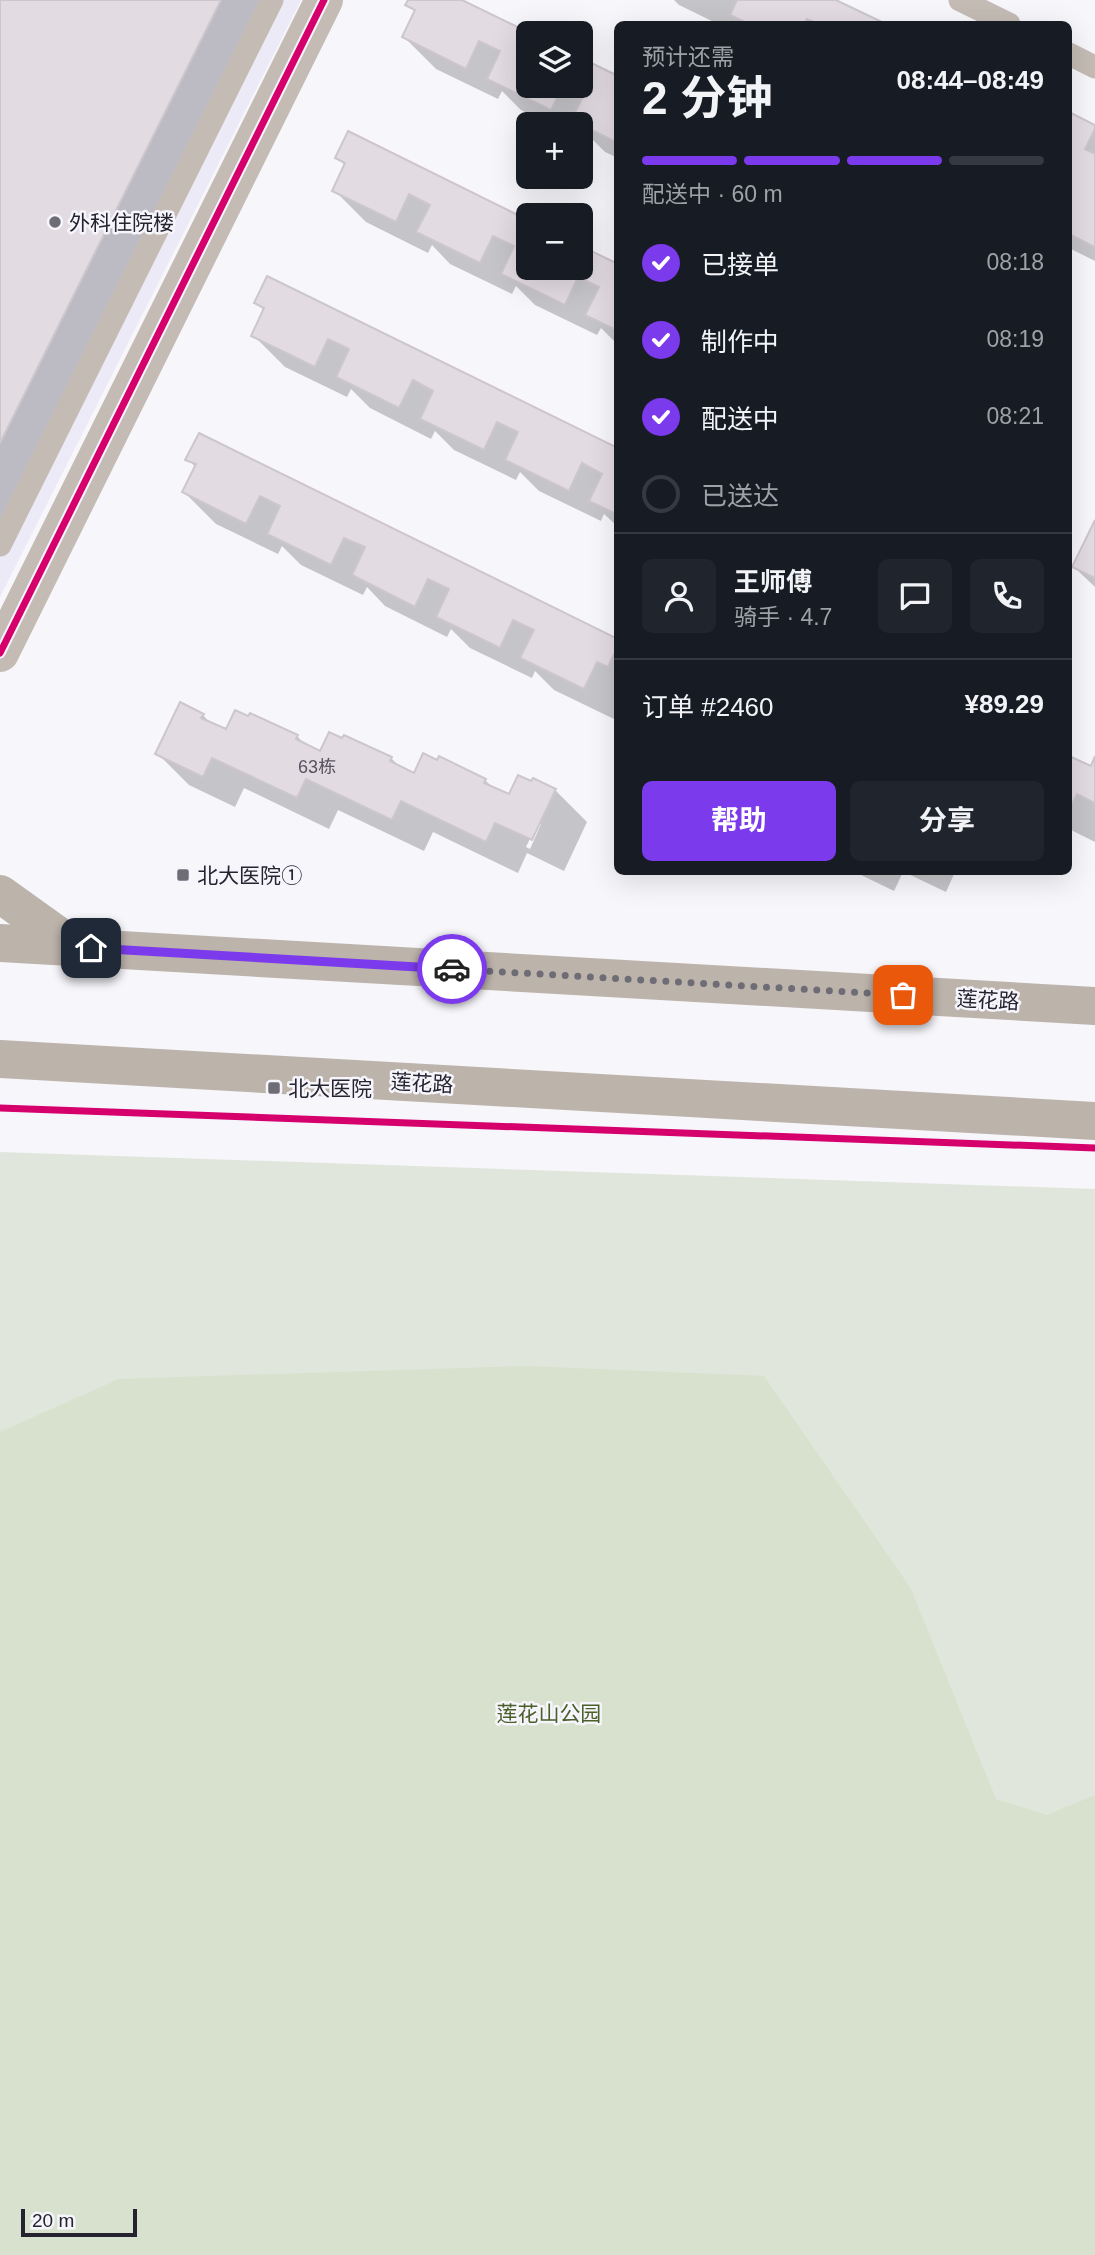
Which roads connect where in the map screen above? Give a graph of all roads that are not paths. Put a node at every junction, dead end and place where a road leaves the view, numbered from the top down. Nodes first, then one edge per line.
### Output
1 (272, 0) edge
2 (324, 0) edge
3 (960, 0) edge
4 (1003, 21) edge
5 (1072, 56) edge
6 (1095, 67) edge
7 (0, 545) edge
8 (0, 653) edge
9 (0, 894) edge
10 (0, 943) edge
11 (74, 947) junction
12 (1095, 1006) edge
13 (0, 1059) edge
14 (1095, 1121) edge

1 - 7 lane
2 - 8 street
3 - 4 lane
5 - 6 lane
9 - 11 main road
10 - 11 main road, 莲花路
11 - 12 main road, 莲花路
13 - 14 main road, 莲花路

